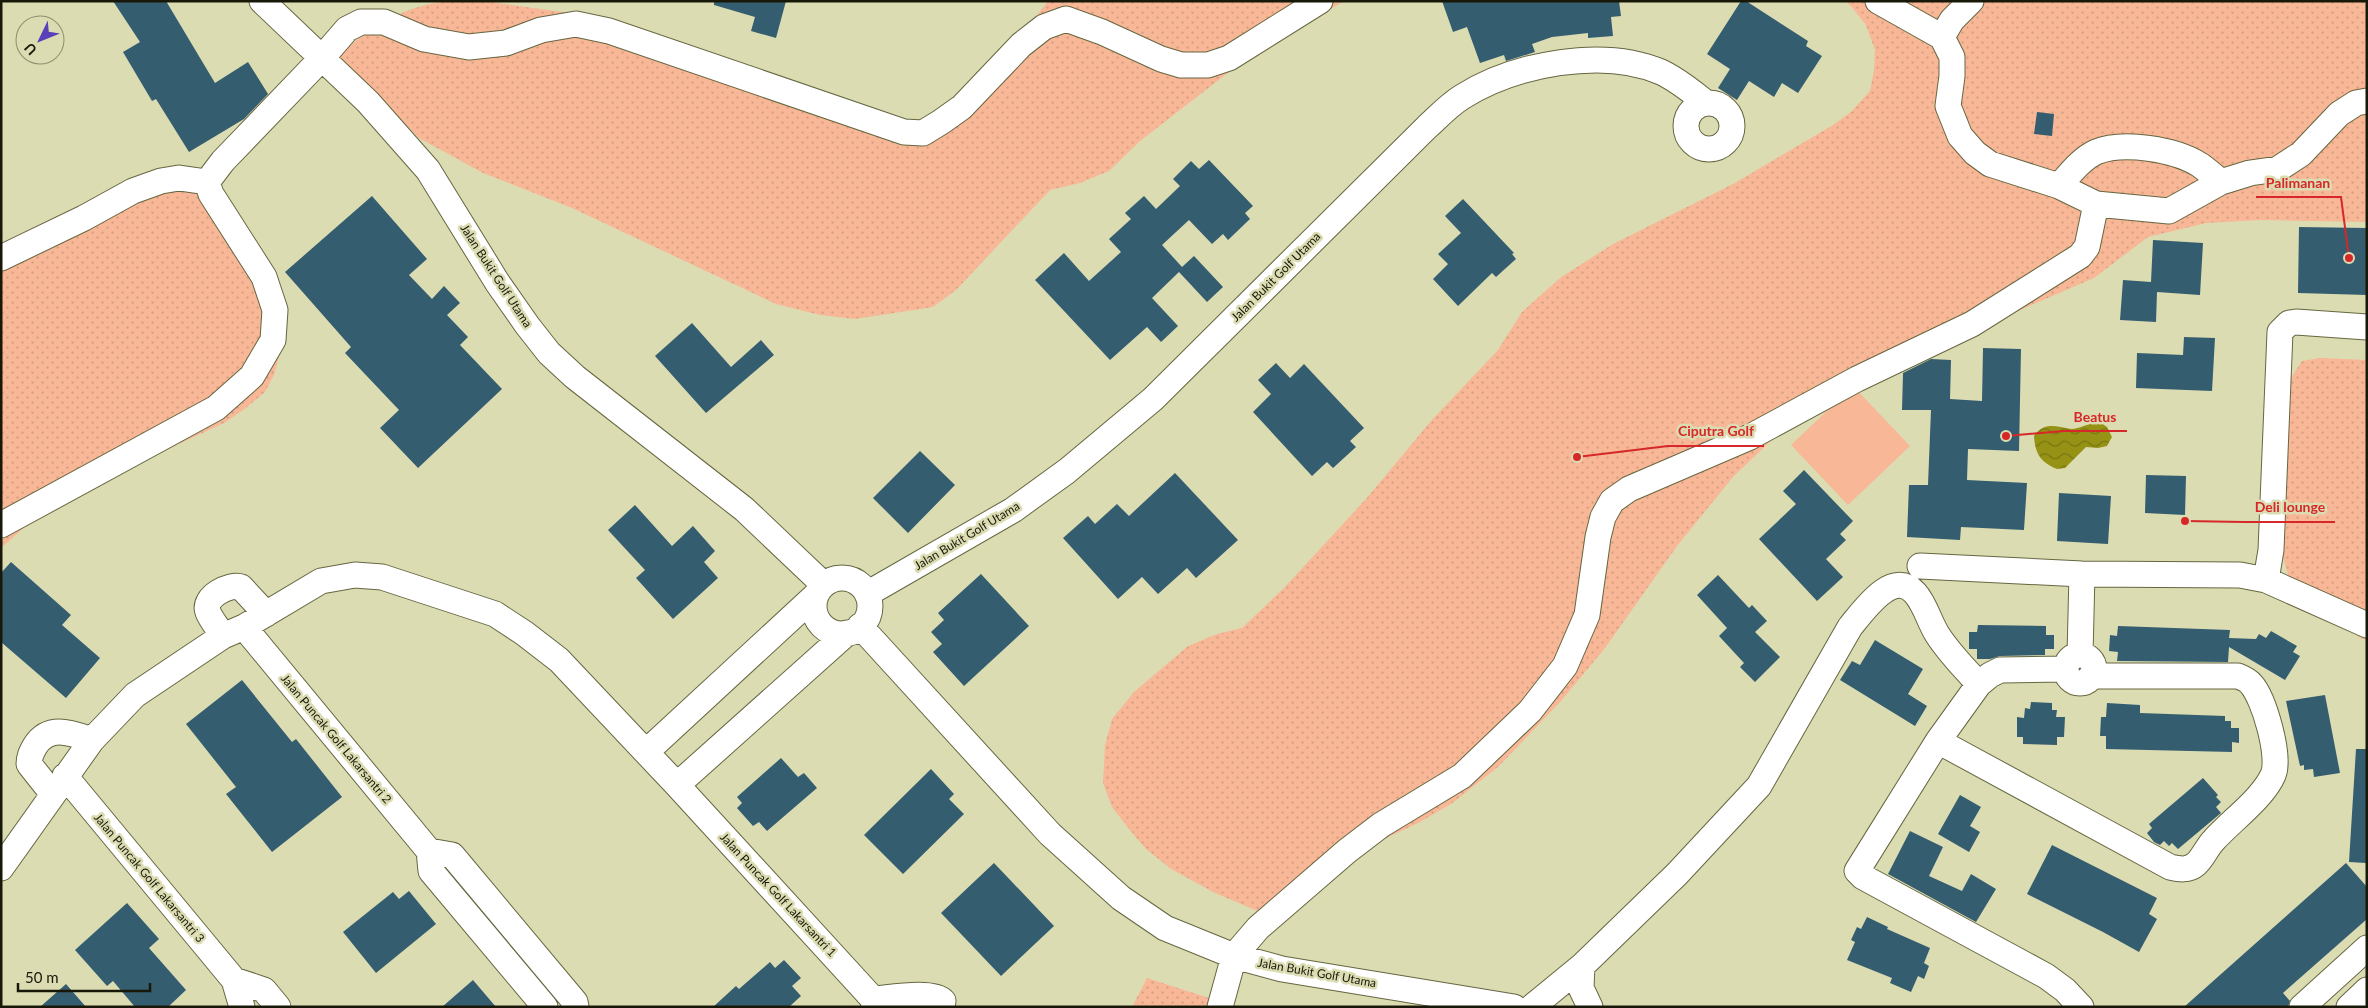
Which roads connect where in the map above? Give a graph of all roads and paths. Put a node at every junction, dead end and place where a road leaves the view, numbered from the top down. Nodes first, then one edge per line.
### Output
1 (262, 1) edge
2 (1320, 1) edge
3 (1878, 1) edge
4 (1971, 1) edge
5 (1942, 37) junction
6 (322, 58) junction
7 (2367, 101) edge
8 (1705, 102) dead end
9 (207, 182) junction
10 (2221, 182) junction
11 (2059, 186) junction
12 (2096, 204) junction
13 (1, 258) edge
14 (2367, 327) edge
15 (1, 525) edge
16 (1920, 566) dead end
17 (2082, 574) junction
18 (2266, 580) junction
19 (819, 590) junction
20 (867, 594) junction
21 (266, 614) junction
22 (2367, 625) edge
23 (854, 630) junction
24 (233, 631) junction
25 (2079, 667) junction
26 (1979, 684) junction
27 (92, 740) junction
28 (1938, 741) junction
29 (646, 752) junction
30 (59, 785) junction
31 (677, 785) junction
32 (429, 851) junction
33 (1, 868) edge
34 (2367, 948) edge
35 (1234, 956) junction
36 (1582, 966) junction
37 (234, 980) junction
38 (2367, 990) edge
39 (1456, 1002) edge
40 (874, 1003) edge
41 (242, 1007) edge
42 (278, 1007) edge
43 (545, 1007) edge
44 (576, 1007) edge
45 (942, 1007) edge
46 (1220, 1007) edge
47 (1514, 1007) edge
48 (1532, 1007) edge
49 (1590, 1007) edge
50 (2081, 1007) edge
51 (2302, 1007) edge
52 (2349, 1007) edge

1 - 6 street, Jalan Bukit Golf Utama
2 - 6 street
3 - 5 street
4 - 5 street
5 - 11 street
6 - 9 street
6 - 19 street, Jalan Bukit Golf Utama
7 - 10 street
8 - 20 street, Jalan Bukit Golf Utama
9 - 13 street
9 - 15 street
10 - 11 street
10 - 12 street
11 - 12 street
12 - 35 street
14 - 18 street
16 - 17 street
17 - 18 street
17 - 25 street
18 - 22 street
19 - 20 street
19 - 23 street
19 - 29 street
20 - 23 street
21 - 24 street, Jalan Puncak Golf Lakarsantri 1
21 - 24 street, Jalan Puncak Golf Lakarsantri 2
21 - 29 street, Jalan Puncak Golf Lakarsantri 1
23 - 31 street
23 - 35 street, Jalan Bukit Golf Utama
24 - 27 street, Jalan Puncak Golf Lakarsantri 1
24 - 32 street, Jalan Puncak Golf Lakarsantri 2
25 - 26 street
25 - 28 street
26 - 28 street
26 - 36 street
27 - 30 street, Jalan Puncak Golf Lakarsantri 1
27 - 30 street, Jalan Puncak Golf Lakarsantri 3
28 - 50 street
29 - 31 street, Jalan Puncak Golf Lakarsantri 1
30 - 33 street, Jalan Puncak Golf Lakarsantri 1
30 - 37 street, Jalan Puncak Golf Lakarsantri 3
31 - 40 street, Jalan Puncak Golf Lakarsantri 1
32 - 43 street, Jalan Puncak Golf Lakarsantri 2
32 - 44 street
34 - 51 street
35 - 39 street, Jalan Bukit Golf Utama
35 - 46 street
36 - 48 street
36 - 49 street
37 - 41 street, Jalan Puncak Golf Lakarsantri 3
37 - 42 street
38 - 52 street
39 - 47 street, Jalan Bukit Golf Utama
40 - 45 street

